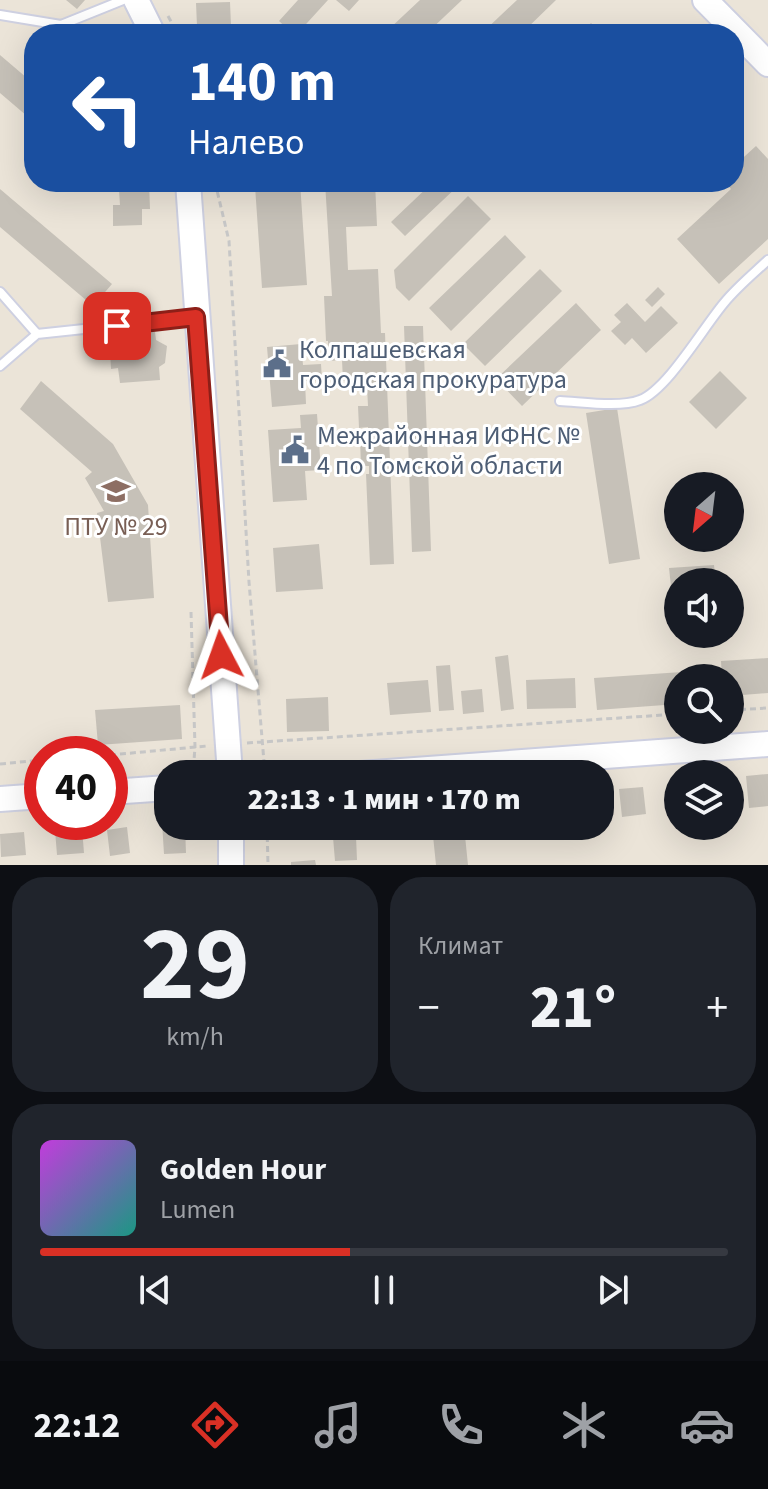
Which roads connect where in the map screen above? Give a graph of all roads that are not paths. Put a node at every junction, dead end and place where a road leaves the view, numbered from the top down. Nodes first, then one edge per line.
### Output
1 (123, 0) edge
2 (136, 0) edge
3 (705, 0) edge
4 (0, 15) edge
5 (55, 24) edge
6 (63, 24) edge
7 (148, 24) edge
8 (729, 24) edge
9 (744, 40) edge
10 (768, 64) edge
11 (189, 192) edge
12 (768, 260) edge
13 (0, 292) edge
14 (196, 317) junction
15 (37, 334) junction
16 (0, 366) edge
17 (560, 401) dead end
18 (768, 744) edge
19 (227, 760) edge
20 (550, 760) edge
21 (154, 789) edge
22 (128, 791) edge
23 (24, 797) edge
24 (0, 799) edge
25 (231, 840) edge
26 (231, 865) edge

1 - 6 lane
2 - 7 street
3 - 8 street
4 - 5 lane
9 - 10 street
11 - 14 street
12 - 17 lane
13 - 15 lane
14 - 15 lane
14 - 19 street
15 - 16 lane
18 - 20 street
21 - 22 street
23 - 24 street
25 - 26 street

